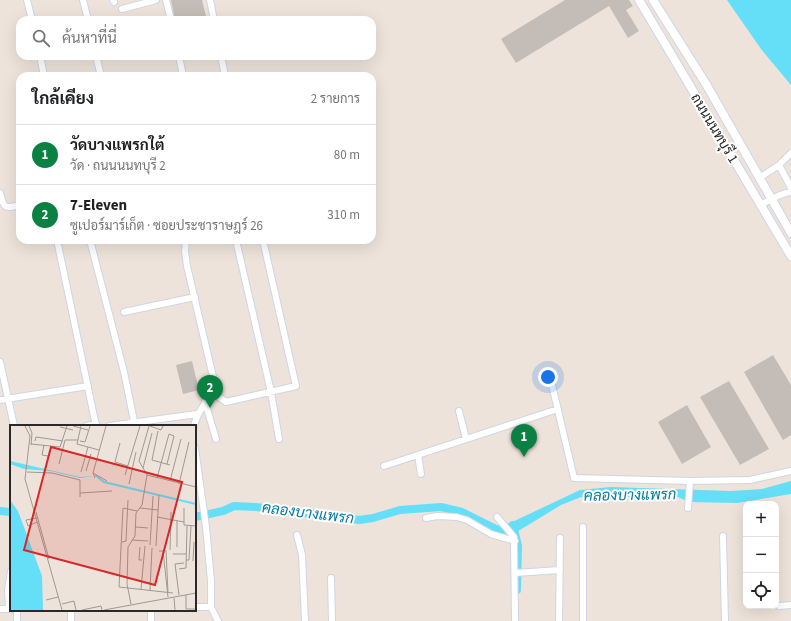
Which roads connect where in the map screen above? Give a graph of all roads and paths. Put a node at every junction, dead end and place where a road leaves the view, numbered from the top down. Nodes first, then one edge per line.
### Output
1 (27, 0) edge
2 (83, 0) edge
3 (156, 0) edge
4 (166, 0) edge
5 (210, 0) edge
6 (639, 0) edge
7 (653, 0) edge
8 (122, 10) dead end
9 (31, 16) edge
10 (87, 16) edge
11 (170, 16) edge
12 (213, 16) edge
13 (41, 60) edge
14 (97, 60) edge
15 (180, 60) edge
16 (222, 60) edge
17 (43, 72) edge
18 (100, 72) edge
19 (182, 72) edge
20 (224, 72) edge
21 (791, 153) edge
22 (779, 165) junction
23 (759, 178) junction
24 (791, 188) edge
25 (791, 192) edge
26 (0, 193) edge
27 (771, 199) junction
28 (761, 205) junction
29 (16, 206) edge
30 (791, 233) edge
31 (58, 244) edge
32 (91, 244) edge
33 (186, 244) edge
34 (237, 244) edge
35 (264, 244) edge
36 (791, 256) edge
37 (195, 297) junction
38 (124, 312) dead end
39 (0, 362) edge
40 (552, 385) dead end
41 (88, 386) junction
42 (212, 392) junction
43 (271, 392) junction
44 (8, 399) junction
45 (0, 400) edge
46 (205, 402) junction
47 (558, 409) junction
48 (459, 411) dead end
49 (197, 414) junction
50 (135, 424) edge
51 (14, 425) edge
52 (96, 425) edge
53 (122, 425) edge
54 (194, 425) edge
55 (216, 439) dead end
56 (279, 439) dead end
57 (466, 439) junction
58 (196, 455) edge
59 (418, 455) junction
60 (384, 466) dead end
61 (791, 471) edge
62 (421, 474) dead end
63 (690, 484) junction
64 (688, 506) dead end
65 (497, 517) dead end
66 (426, 518) dead end
67 (584, 527) dead end
68 (297, 535) dead end
69 (723, 536) dead end
70 (560, 538) dead end
71 (515, 542) junction
72 (560, 570) junction
73 (515, 573) junction
74 (10, 578) edge
75 (332, 578) dead end
76 (791, 605) edge
77 (779, 606) edge
78 (196, 607) edge
79 (211, 607) junction
80 (0, 609) edge
81 (10, 609) edge
82 (150, 611) edge
83 (151, 621) edge
84 (218, 621) edge
85 (305, 621) edge
86 (332, 621) edge
87 (515, 621) edge
88 (558, 621) edge
89 (583, 621) edge
90 (725, 621) edge

1 - 9 street
2 - 10 street
3 - 8 street
4 - 11 street
5 - 12 street
6 - 28 main road, ถนนนนทบุรี 1
7 - 23 main road, ถนนนนทบุรี 1
13 - 17 street
14 - 18 street
15 - 19 street
16 - 20 street
21 - 22 street
22 - 23 street
22 - 24 street
23 - 27 main road, ถนนนนทบุรี 1
25 - 27 street
26 - 29 street
27 - 28 street
27 - 30 main road, ถนนนนทบุรี 1
28 - 36 main road, ถนนนนทบุรี 1
31 - 41 street
32 - 50 street
33 - 37 street
34 - 43 street
35 - 43 street
37 - 38 street
37 - 42 street
39 - 44 street
40 - 47 street
41 - 44 street
41 - 52 street
42 - 43 street
42 - 46 street
43 - 56 street
44 - 45 street
44 - 51 street
46 - 49 street
46 - 55 street
47 - 57 street
47 - 63 street
48 - 57 street
49 - 50 street
49 - 54 street
50 - 53 street
57 - 59 street
58 - 79 street
59 - 60 street
59 - 62 street
61 - 63 street
63 - 64 street
65 - 71 street
66 - 71 street
67 - 89 street
68 - 85 street
69 - 90 street
70 - 72 street
71 - 73 street
72 - 73 street
72 - 88 street
73 - 87 street
74 - 81 street
75 - 86 street
76 - 77 street
78 - 79 street
79 - 84 street
80 - 81 street
82 - 83 street

